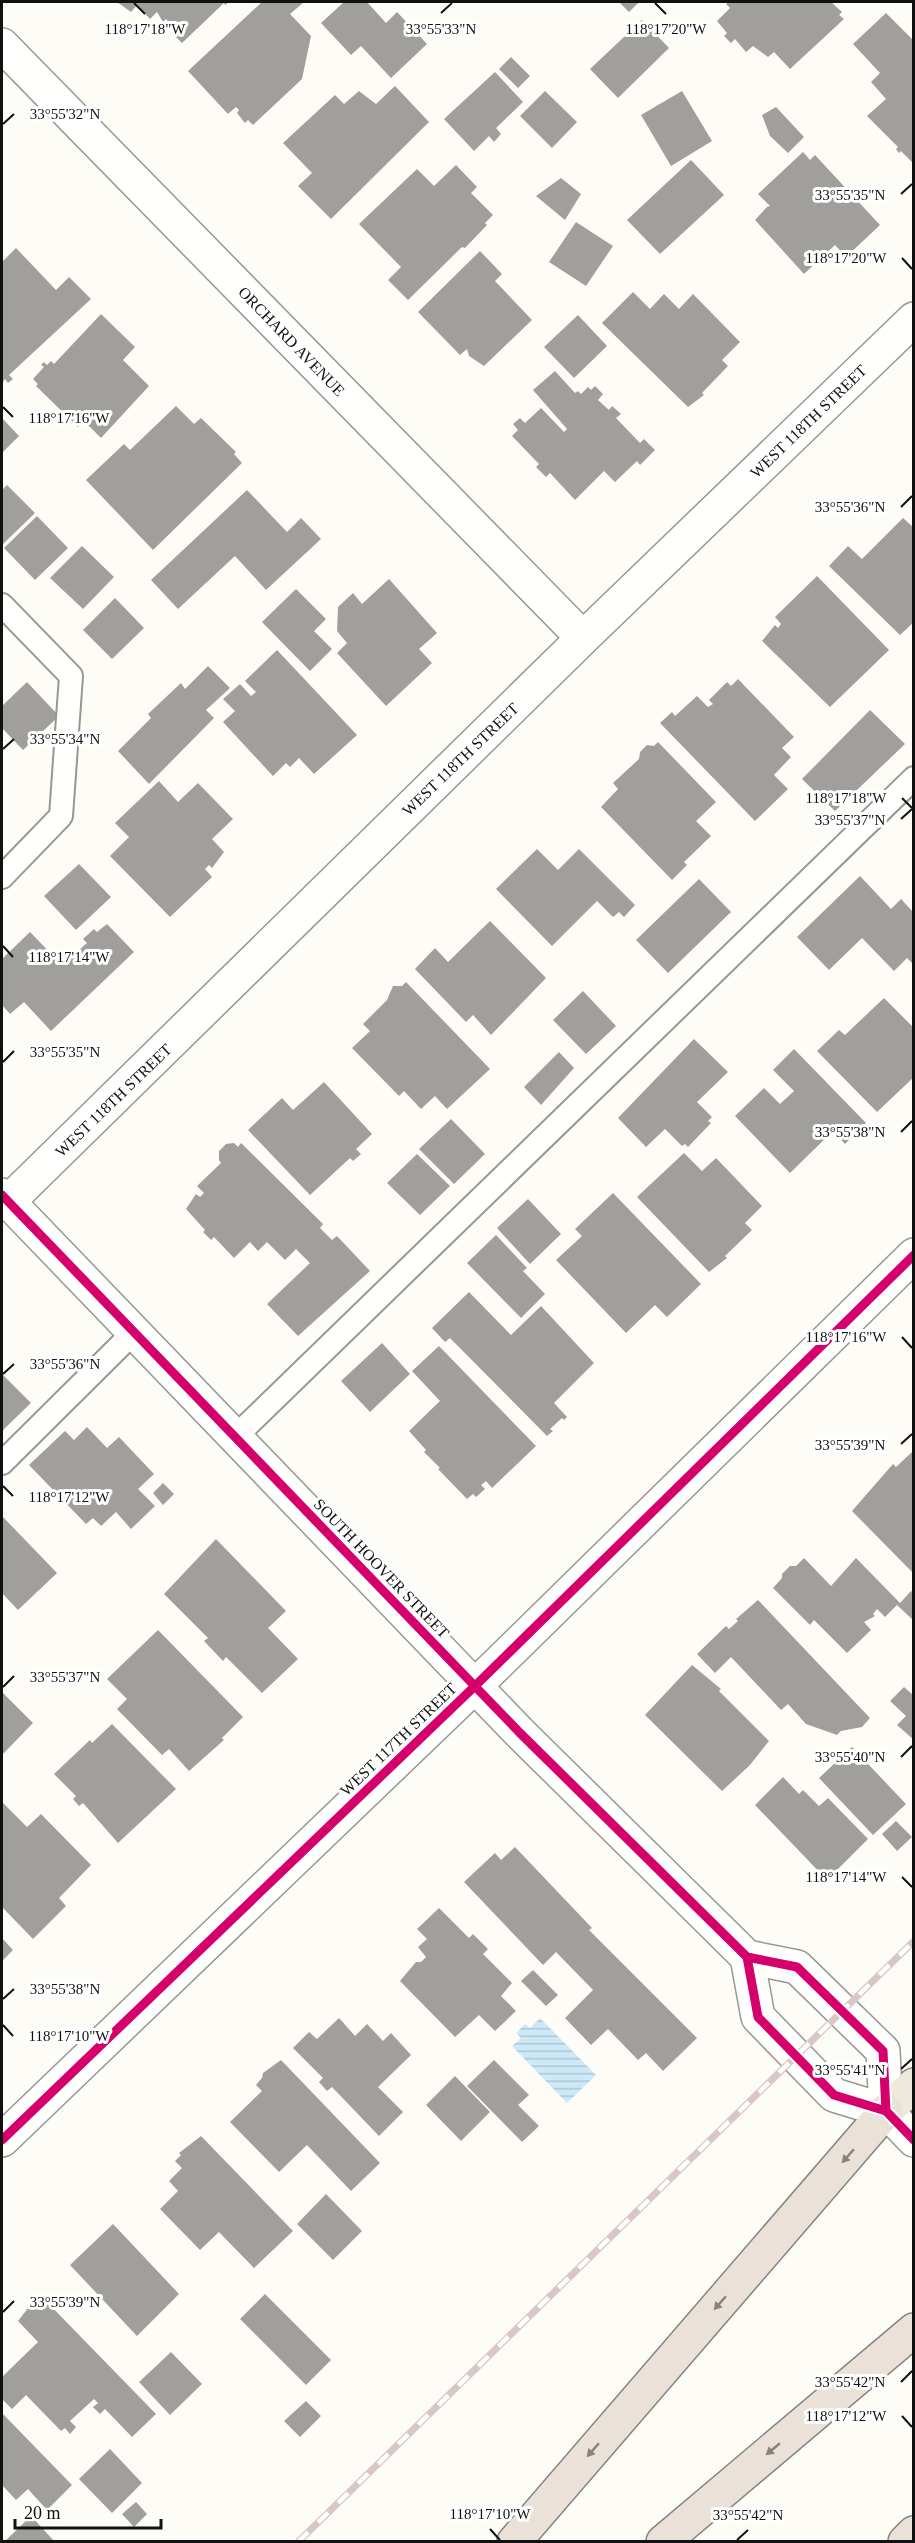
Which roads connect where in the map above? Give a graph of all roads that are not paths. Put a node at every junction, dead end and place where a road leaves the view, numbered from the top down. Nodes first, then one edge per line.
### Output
1 (2, 45) edge
2 (914, 319) edge
3 (2, 605) edge
4 (583, 638) junction
5 (914, 778) edge
6 (2, 877) edge
7 (5, 1199) edge
8 (914, 1255) edge
9 (134, 1332) junction
10 (235, 1437) junction
11 (2, 1463) edge
12 (475, 1686) junction
13 (747, 1957) junction
14 (914, 2085) edge
15 (886, 2111) junction
16 (2, 2140) edge
17 (914, 2140) edge
18 (914, 2330) edge
19 (914, 2533) edge
20 (514, 2541) edge
21 (663, 2541) edge
22 (905, 2541) edge

1 - 4 street, ORCHARD AVENUE
2 - 4 street, WEST 118TH STREET
3 - 6 lane
4 - 7 street, WEST 118TH STREET
5 - 10 lane
7 - 9 street, SOUTH HOOVER STREET
8 - 12 street, WEST 117TH STREET
9 - 10 street, SOUTH HOOVER STREET
9 - 11 lane
10 - 12 street, SOUTH HOOVER STREET
12 - 13 street, SOUTH HOOVER STREET
12 - 16 street, WEST 117TH STREET
13 - 15 street
13 - 15 street
14 - 15 main road
15 - 17 street
15 -> 20 highway
18 -> 21 highway
19 - 22 highway

